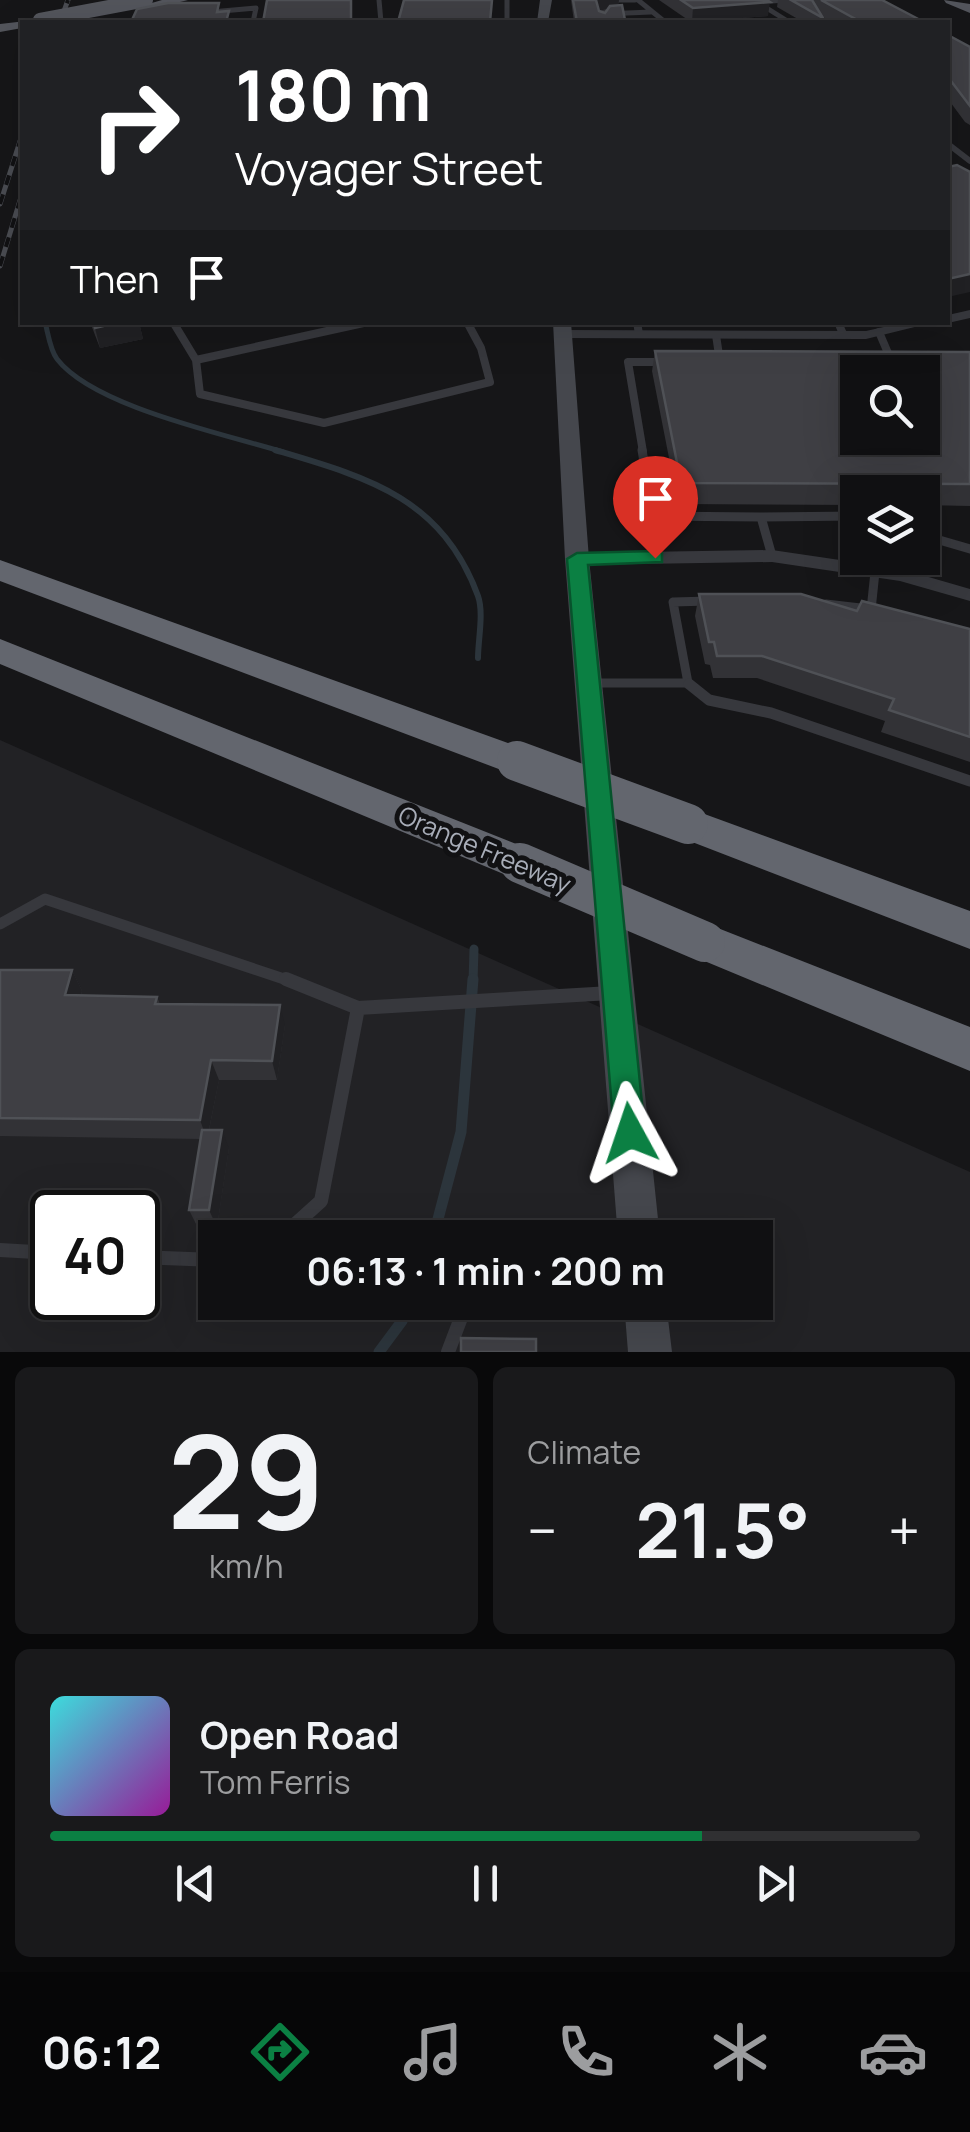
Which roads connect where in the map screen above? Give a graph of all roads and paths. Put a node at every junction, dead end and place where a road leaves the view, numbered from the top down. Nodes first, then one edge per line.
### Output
1 (182, 0) edge
2 (579, 0) edge
3 (588, 0) edge
4 (636, 0) edge
5 (785, 0) edge
6 (950, 0) edge
7 (755, 1) edge
8 (145, 4) edge
9 (970, 10) edge
10 (211, 12) edge
11 (652, 12) junction
12 (51, 20) edge
13 (74, 20) edge
14 (253, 20) edge
15 (602, 20) edge
16 (662, 20) edge
17 (786, 20) edge
18 (970, 148) edge
19 (951, 154) edge
20 (970, 161) edge
21 (176, 325) edge
22 (354, 325) edge
23 (470, 325) edge
24 (913, 325) edge
25 (562, 328) edge
26 (619, 328) edge
27 (638, 328) edge
28 (840, 328) edge
29 (786, 329) edge
30 (879, 332) junction
31 (716, 335) junction
32 (889, 355) edge
33 (196, 360) junction
34 (684, 362) edge
35 (703, 362) edge
36 (721, 362) junction
37 (740, 362) edge
38 (840, 516) edge
39 (761, 517) junction
40 (940, 539) edge
41 (970, 548) edge
42 (772, 556) junction
43 (577, 559) junction
44 (840, 567) edge
45 (0, 570) edge
46 (875, 575) edge
47 (887, 575) edge
48 (970, 595) edge
49 (725, 601) edge
50 (814, 602) edge
51 (871, 610) junction
52 (888, 614) edge
53 (0, 651) edge
54 (588, 683) junction
55 (688, 683) junction
56 (970, 780) edge
57 (0, 924) edge
58 (970, 930) edge
59 (617, 993) junction
60 (358, 1008) junction
61 (970, 1049) edge
62 (300, 1220) edge
63 (637, 1220) edge
64 (0, 1250) edge
65 (30, 1252) edge
66 (160, 1257) edge
67 (198, 1259) edge
68 (460, 1320) edge
69 (647, 1320) edge
70 (448, 1352) edge
71 (650, 1352) edge

1 - 8 main road
2 - 3 lane
3 - 4 lane
4 - 11 lane
5 - 7 lane
6 - 9 main road
7 - 17 lane
8 - 12 main road, bridge
8 - 13 main road, bridge
10 - 14 lane
11 - 15 lane
11 - 16 lane
18 - 19 lane
19 - 20 lane
21 - 33 lane
22 - 33 lane
23 - 33 lane
24 - 30 street
25 - 26 street
25 - 43 street
26 - 27 street
27 - 31 street
28 - 29 street
28 - 30 street
29 - 31 street
30 - 32 lane
31 - 36 lane
34 - 39 lane
35 - 36 lane
36 - 37 lane
38 - 39 lane
39 - 42 lane
40 - 41 lane
42 - 43 street
42 - 44 street
43 - 54 street
45 - 58 highway, bridge
46 - 51 lane
47 - 48 street
49 - 55 lane
50 - 51 lane
51 - 52 lane
53 - 61 highway, Orange Freeway, bridge
54 - 55 lane
54 - 59 street
55 - 56 lane
57 - 60 lane
59 - 60 lane
59 - 63 street
60 - 62 lane
64 - 65 lane
66 - 67 lane
68 - 70 lane
69 - 71 street

